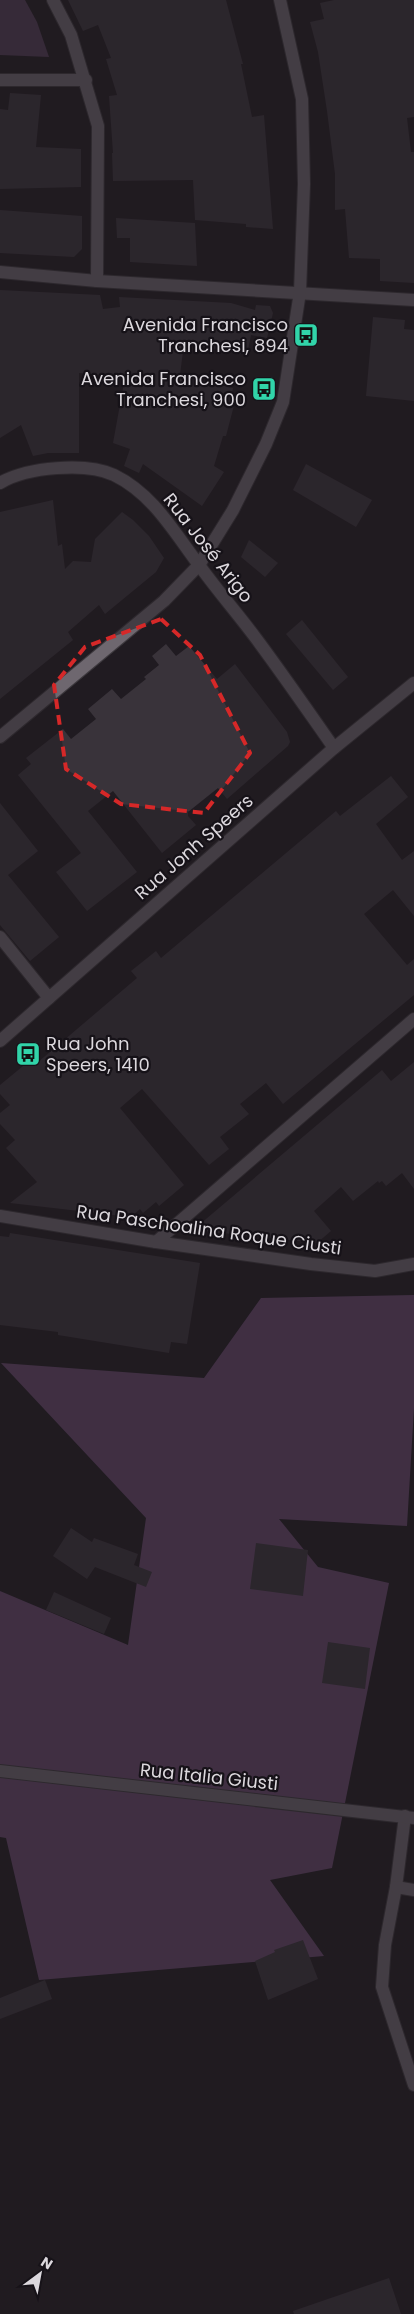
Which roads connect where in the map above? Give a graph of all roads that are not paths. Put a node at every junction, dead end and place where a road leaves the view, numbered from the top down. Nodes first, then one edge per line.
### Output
1 (53, 0) edge
2 (280, 0) edge
3 (0, 80) edge
4 (86, 80) junction
5 (0, 272) edge
6 (97, 281) junction
7 (300, 292) junction
8 (414, 300) edge
9 (0, 483) edge
10 (199, 565) junction
11 (414, 683) edge
12 (0, 737) edge
13 (334, 748) junction
14 (0, 937) edge
15 (49, 998) junction
16 (414, 1019) edge
17 (0, 1041) edge
18 (0, 1216) edge
19 (156, 1242) junction
20 (414, 1264) edge
21 (0, 1771) edge
22 (410, 1817) edge
23 (396, 1887) junction
24 (414, 1890) edge
25 (414, 2085) edge

1 - 4 street
2 - 7 street
3 - 4 street
4 - 6 street
5 - 6 street
6 - 7 street
7 - 8 street
7 - 10 street
9 - 10 street, Rua José Arigo
10 - 12 street
10 - 13 street, Rua José Arigo
11 - 13 street, Rua Jonh Speers
13 - 15 street, Rua Jonh Speers
14 - 15 street
15 - 17 street, Rua Jonh Speers
16 - 19 street
18 - 19 street, Rua Paschoalina Roque Ciusti
19 - 20 street, Rua Paschoalina Roque Ciusti
21 - 22 street, Rua Italia Giusti
22 - 23 street
23 - 24 street
23 - 25 street

